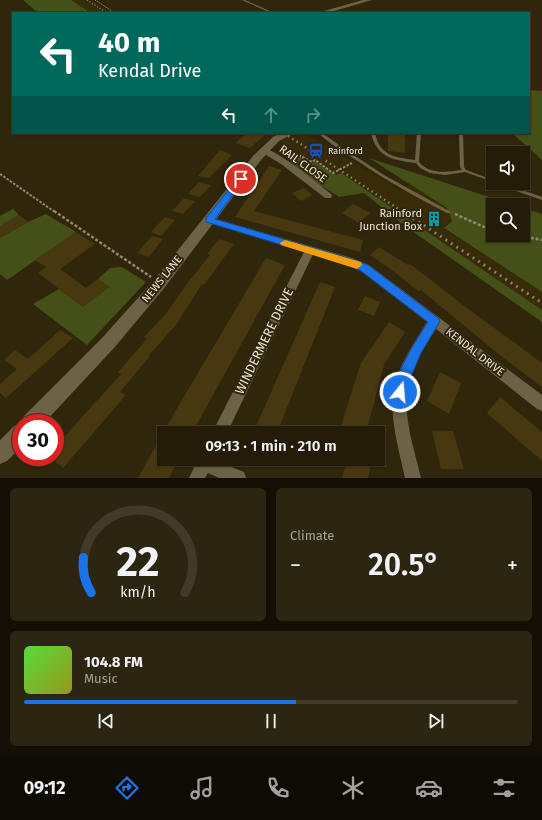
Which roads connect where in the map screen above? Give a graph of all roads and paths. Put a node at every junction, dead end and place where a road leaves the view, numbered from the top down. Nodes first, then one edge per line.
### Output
1 (95, 0) edge
2 (243, 0) edge
3 (369, 0) edge
4 (113, 12) edge
5 (272, 12) edge
6 (324, 12) edge
7 (287, 134) edge
8 (321, 134) edge
9 (373, 134) edge
10 (419, 134) edge
11 (461, 134) edge
12 (275, 140) junction
13 (264, 150) junction
14 (417, 162) junction
15 (350, 164) dead end
16 (465, 171) junction
17 (0, 174) edge
18 (486, 178) edge
19 (517, 190) edge
20 (328, 196) dead end
21 (542, 199) edge
22 (449, 212) joint
23 (209, 220) junction
24 (486, 228) edge
25 (530, 238) edge
26 (542, 240) edge
27 (310, 250) junction
28 (160, 283) junction
29 (434, 321) junction
30 (542, 404) edge
31 (39, 414) edge
32 (222, 426) edge
33 (12, 442) edge
34 (0, 454) edge
35 (203, 466) edge
36 (215, 466) edge
37 (197, 478) edge
38 (238, 478) edge
39 (413, 478) edge

1 - 4 path
2 - 5 lane
3 - 6 street
7 - 12 street, NEWS LANE
8 - 22 lane
9 - 14 lane
10 - 14 lane
11 - 16 lane
12 - 13 street, NEWS LANE
12 - 15 path
13 - 20 street, RAIL CLOSE
13 - 23 street, NEWS LANE
14 - 16 lane
16 - 18 lane
17 - 28 path
19 - 21 lane
22 - 24 path
23 - 27 street, KENDAL DRIVE
23 - 28 street, NEWS LANE
25 - 26 path
27 - 29 street, KENDAL DRIVE
27 - 32 street, WINDERMERE DRIVE
28 - 31 street, NEWS LANE
29 - 30 street, KENDAL DRIVE
29 - 39 street
33 - 34 street
35 - 37 street
36 - 38 street

